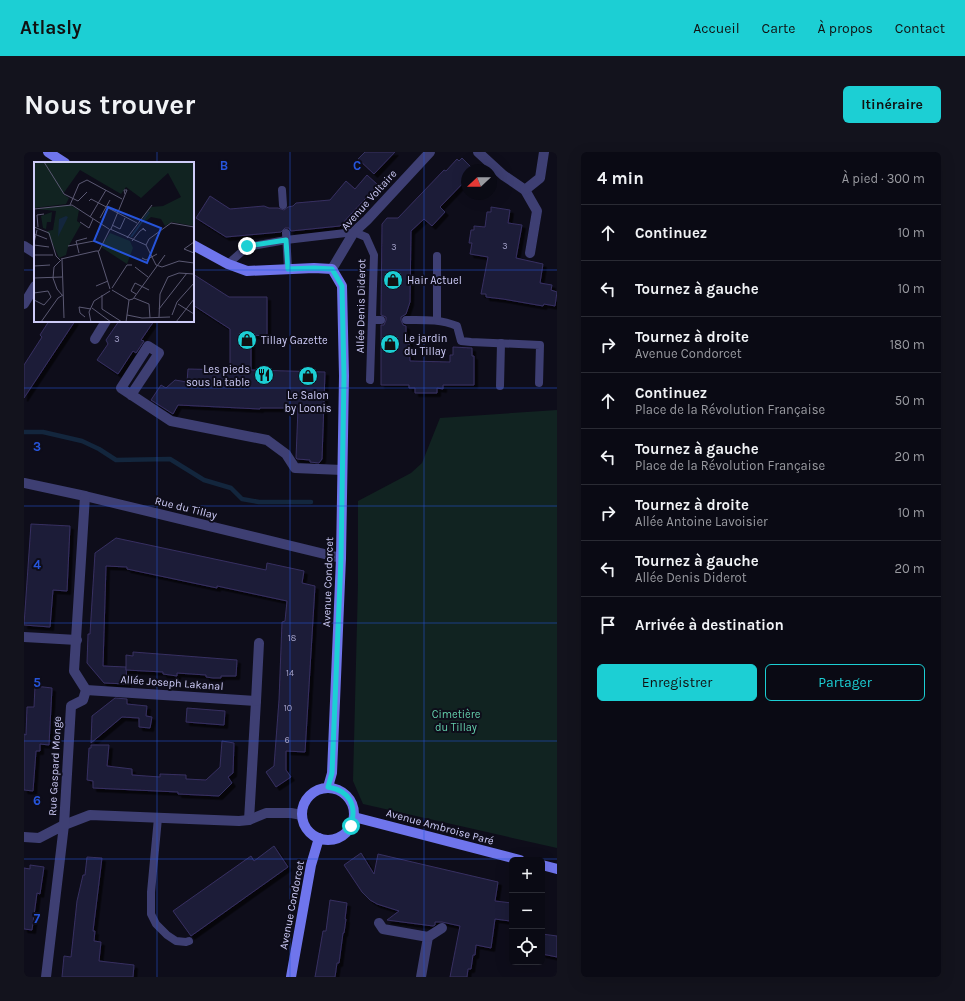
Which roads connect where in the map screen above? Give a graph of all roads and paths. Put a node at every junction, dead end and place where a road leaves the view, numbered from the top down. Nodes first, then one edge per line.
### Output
1 (48, 152) edge
2 (430, 152) edge
3 (478, 152) edge
4 (544, 152) edge
5 (63, 162) edge
6 (282, 190) dead end
7 (525, 190) junction
8 (284, 205) dead end
9 (354, 232) junction
10 (286, 237) junction
11 (24, 246) edge
12 (194, 246) edge
13 (34, 251) edge
14 (530, 253) dead end
15 (438, 256) dead end
16 (228, 264) junction
17 (288, 269) junction
18 (332, 269) junction
19 (34, 288) edge
20 (24, 304) edge
21 (372, 320) junction
22 (381, 320) dead end
23 (406, 320) dead end
24 (437, 320) junction
25 (105, 322) edge
26 (95, 339) dead end
27 (501, 344) junction
28 (370, 380) dead end
29 (539, 383) dead end
30 (500, 386) dead end
31 (131, 395) junction
32 (342, 470) junction
33 (24, 483) edge
34 (85, 496) junction
35 (341, 558) junction
36 (24, 637) edge
37 (77, 640) junction
38 (259, 643) dead end
39 (86, 690) junction
40 (256, 701) junction
41 (328, 787) junction
42 (302, 815) junction
43 (354, 817) junction
44 (158, 818) junction
45 (249, 820) junction
46 (64, 825) junction
47 (24, 837) edge
48 (319, 838) junction
49 (509, 857) edge
50 (545, 866) edge
51 (557, 869) edge
52 (379, 923) dead end
53 (442, 928) dead end
54 (428, 937) junction
55 (189, 941) dead end
56 (46, 977) edge
57 (291, 977) edge
58 (421, 977) edge

1 - 5 street
2 - 9 street, Avenue Voltaire
3 - 7 street
4 - 7 street
6 - 8 lane
7 - 14 street
9 - 10 lane
9 - 18 street, Avenue Voltaire
9 - 21 lane, Allée Denis Diderot
10 - 16 lane
10 - 17 lane
11 - 13 street
12 - 16 street
15 - 24 lane
16 - 17 street
17 - 18 street
18 - 32 street, Avenue Condorcet
19 - 20 street
21 - 22 lane
21 - 28 lane, Allée Denis Diderot
23 - 24 lane
24 - 27 lane
25 - 26 street
27 - 29 lane
27 - 30 lane
31 - 31 street
31 - 32 street
32 - 35 street, Avenue Condorcet
33 - 34 street, Rue du Tillay
34 - 35 street, Rue du Tillay
34 - 37 street
35 - 41 street, Avenue Condorcet
36 - 37 street
37 - 39 street
38 - 40 street
39 - 40 street, Allée Joseph Lakanal
39 - 46 street, Rue Gaspard Monge
40 - 45 street
41 - 42 street
41 - 43 street
42 - 45 street
42 - 48 street
43 - 48 street
43 - 49 street, Avenue Ambroise Paré
44 - 45 street
44 - 46 street
44 - 55 lane
46 - 47 street
46 - 56 street, Rue Gaspard Monge
48 - 57 street, Avenue Condorcet
50 - 51 street
52 - 54 street
53 - 54 street
54 - 58 street

